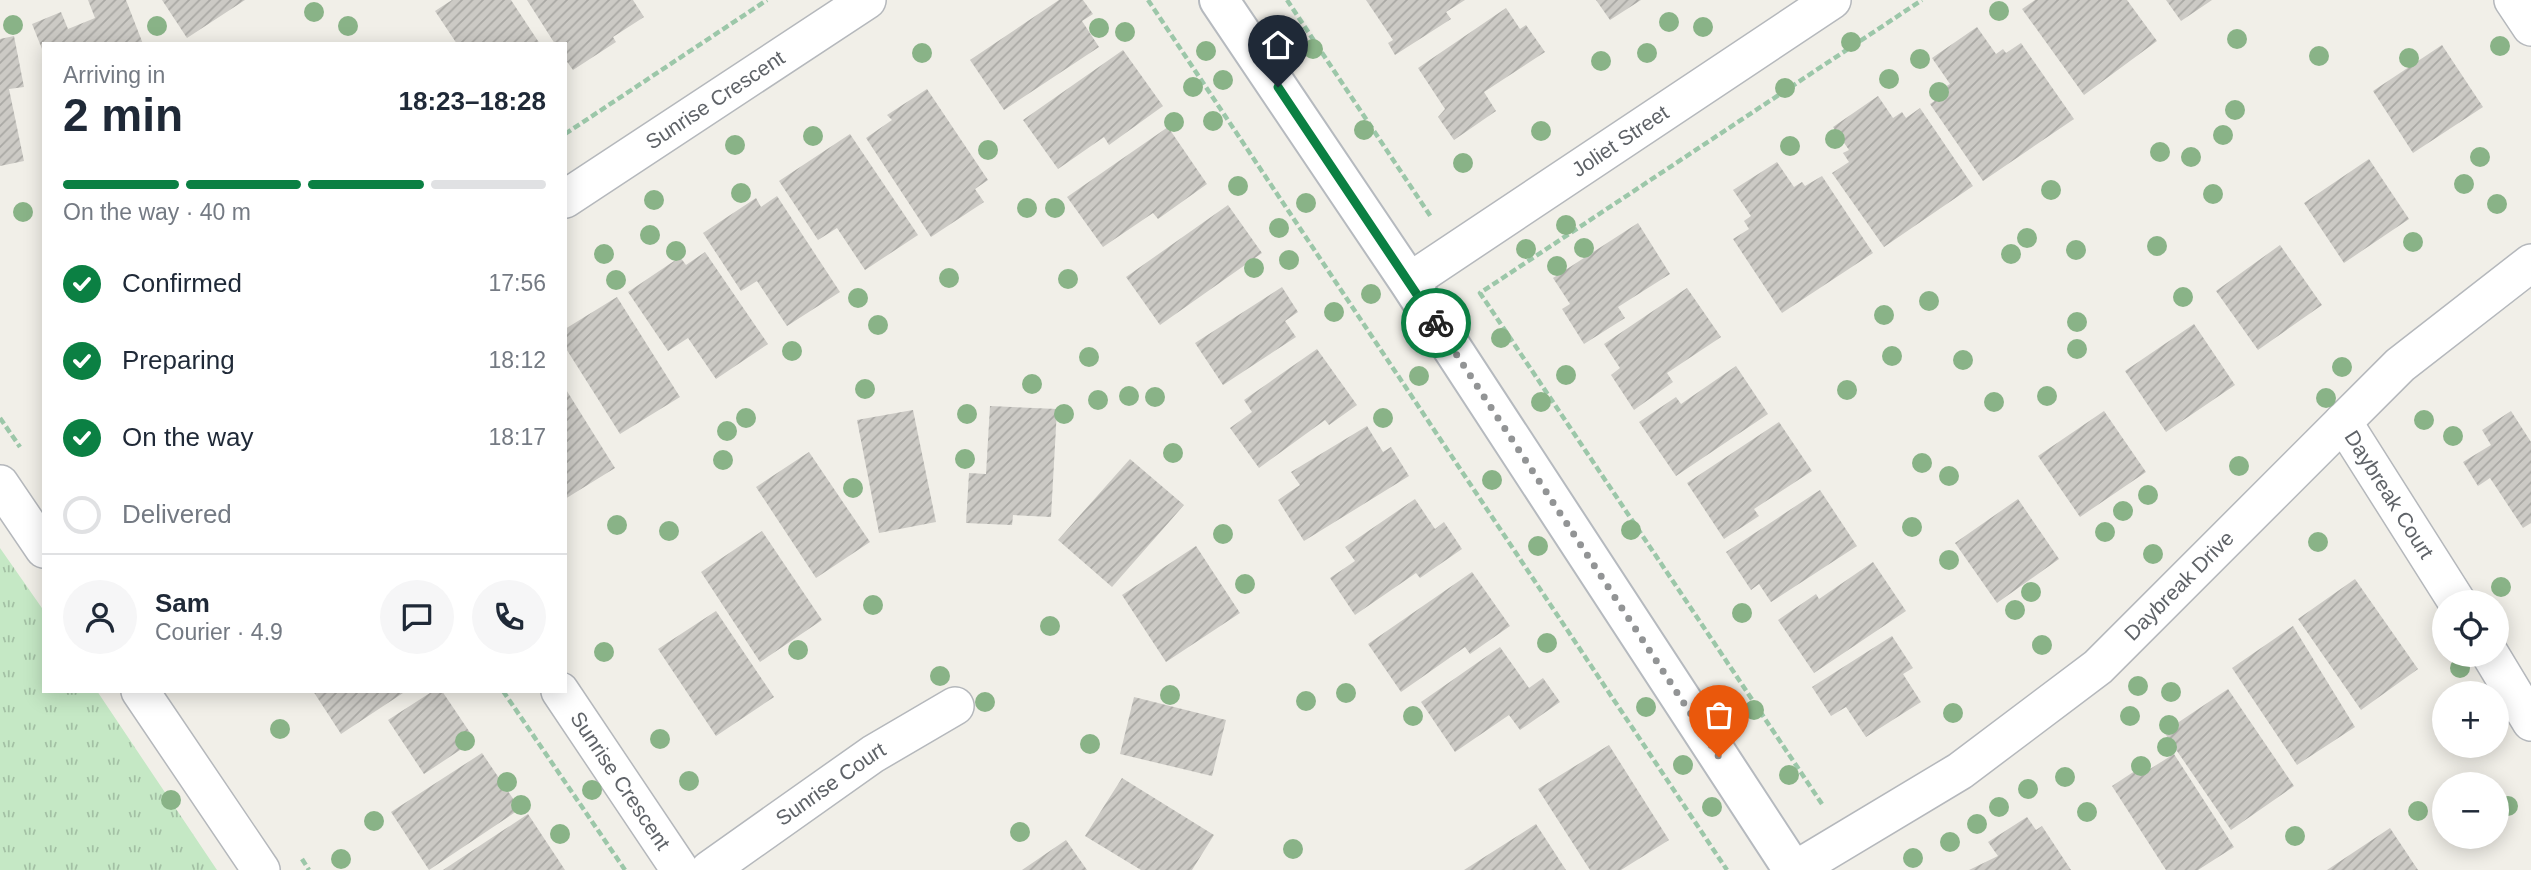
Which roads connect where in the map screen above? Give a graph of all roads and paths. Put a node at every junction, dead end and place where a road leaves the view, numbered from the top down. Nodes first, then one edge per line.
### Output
1 (767, 0) edge
2 (867, 0) edge
3 (1148, 0) edge
4 (1219, 0) edge
5 (1287, 0) edge
6 (1832, 0) edge
7 (1922, 0) edge
8 (2513, 0) edge
9 (2531, 27) edge
10 (567, 133) edge
11 (567, 198) edge
12 (1433, 220) dead end
13 (2531, 263) edge
14 (1409, 282) junction
15 (2343, 422) junction
16 (0, 484) edge
17 (42, 545) edge
18 (2449, 590) edge
19 (2498, 667) edge
20 (141, 693) edge
21 (504, 693) edge
22 (561, 693) edge
23 (955, 706) dead end
24 (2531, 722) edge
25 (1827, 811) dead end
26 (261, 870) edge
27 (625, 870) edge
28 (680, 870) edge
29 (709, 870) edge
30 (1727, 870) edge
31 (1794, 870) edge

1 - 10 path
2 - 11 street, Sunrise Crescent
3 - 30 path
4 - 14 street
5 - 12 path
6 - 14 street, Joliet Street
7 - 25 path
8 - 9 street
13 - 15 street, Daybreak Drive
14 - 31 street
15 - 18 street, Daybreak Court
15 - 31 street, Daybreak Drive
16 - 17 street
19 - 24 street
20 - 26 street
21 - 27 path
22 - 28 street, Sunrise Crescent
23 - 29 street, Sunrise Court

